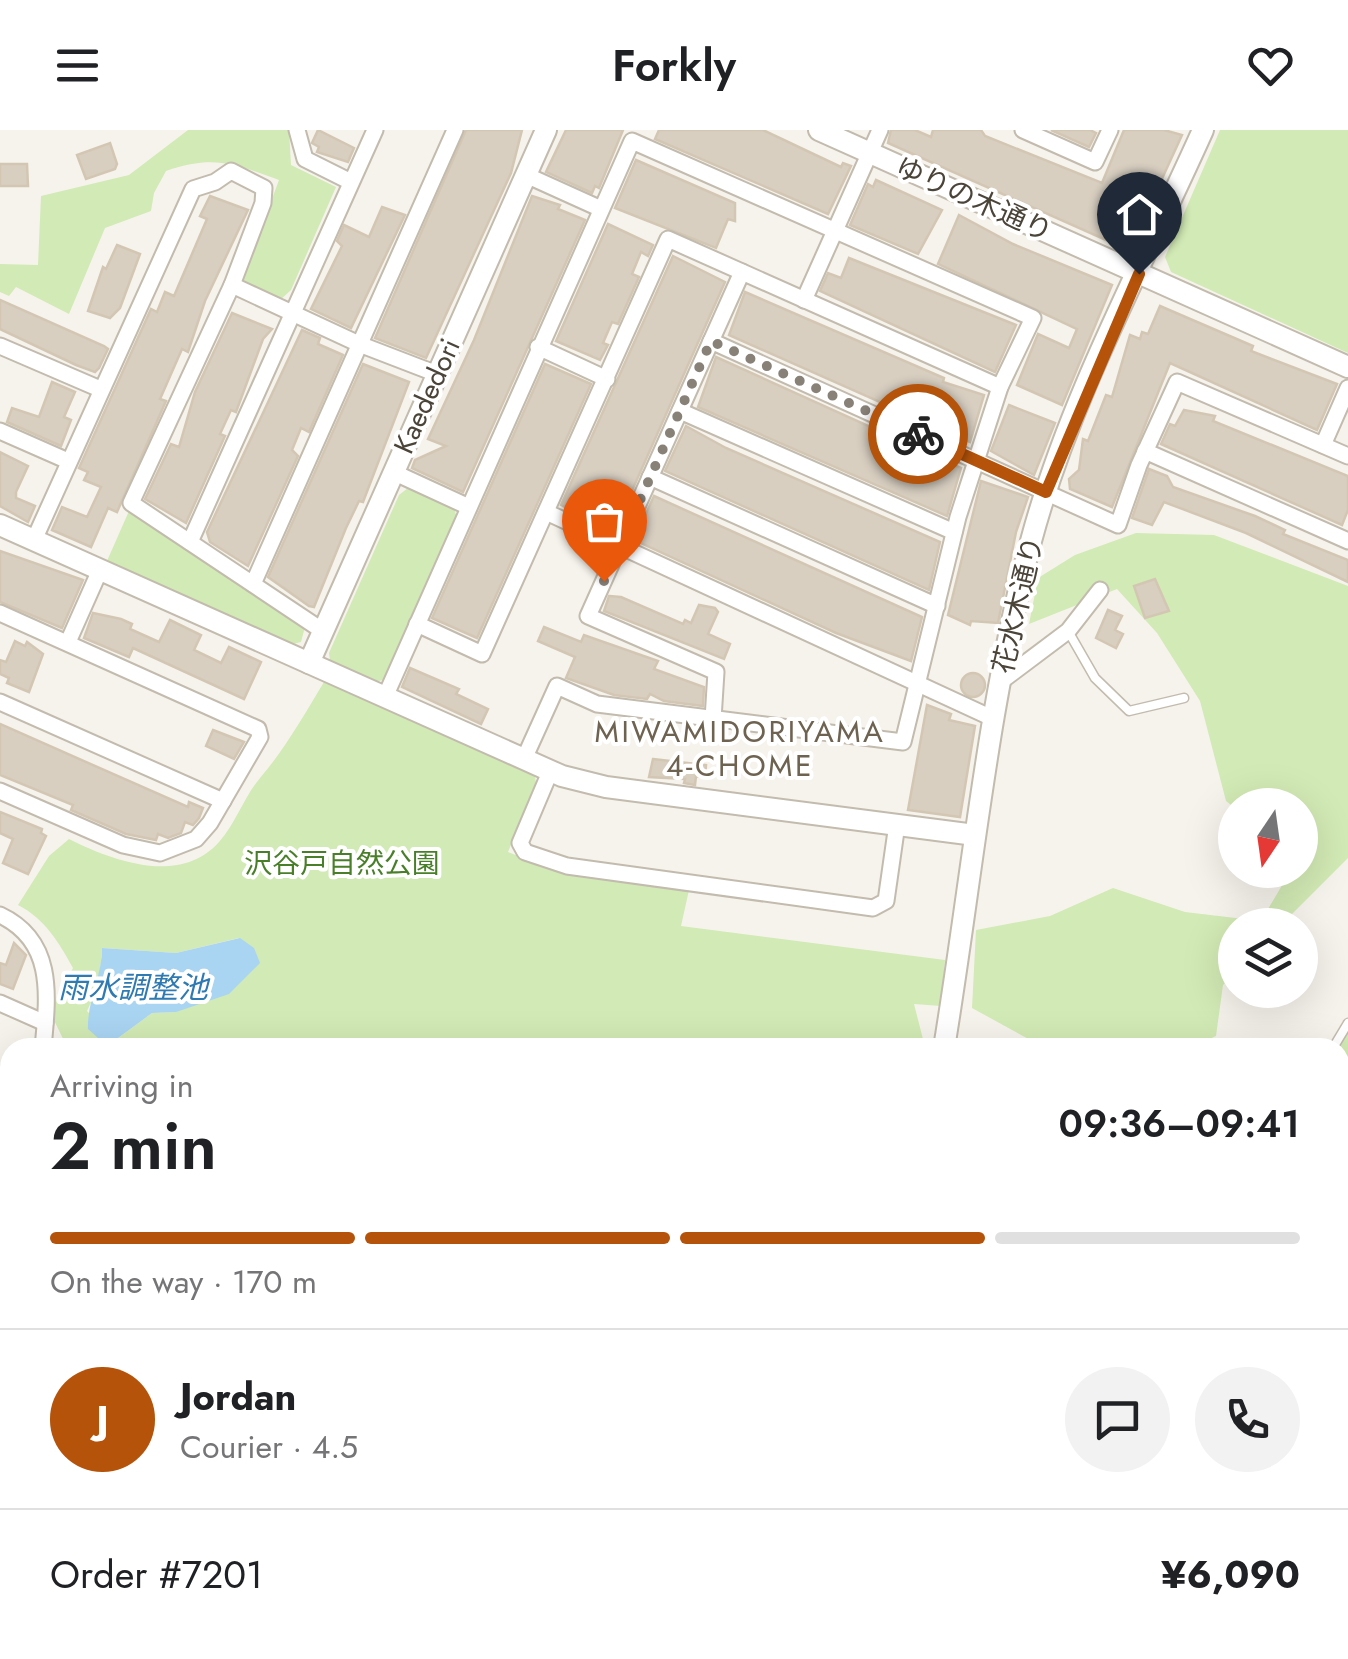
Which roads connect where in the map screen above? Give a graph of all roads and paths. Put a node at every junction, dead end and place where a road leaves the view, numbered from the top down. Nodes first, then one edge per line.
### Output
1 (297, 130) edge
2 (375, 130) edge
3 (455, 130) edge
4 (546, 130) edge
5 (819, 130) edge
6 (880, 130) edge
7 (1023, 130) edge
8 (1110, 130) edge
9 (1203, 130) edge
10 (870, 152) junction
11 (526, 174) junction
12 (352, 182) junction
13 (600, 208) junction
14 (836, 231) junction
15 (742, 272) junction
16 (1139, 274) junction
17 (232, 285) junction
18 (804, 300) junction
19 (294, 314) junction
20 (711, 341) junction
21 (359, 344) junction
22 (0, 346) edge
23 (538, 347) junction
24 (1348, 367) edge
25 (437, 374) junction
26 (607, 378) junction
27 (100, 388) junction
28 (1000, 388) junction
29 (1348, 388) edge
30 (680, 410) junction
31 (0, 430) edge
32 (1323, 445) junction
33 (1145, 451) junction
34 (1348, 456) edge
35 (977, 460) junction
36 (68, 461) junction
37 (393, 472) junction
38 (650, 477) junction
39 (1046, 492) junction
40 (469, 507) junction
41 (546, 512) junction
42 (0, 524) edge
43 (954, 532) junction
44 (34, 540) junction
45 (1348, 541) edge
46 (190, 542) junction
47 (619, 546) junction
48 (100, 570) junction
49 (253, 584) junction
50 (1100, 590) dead end
51 (937, 606) junction
52 (0, 613) edge
53 (417, 624) junction
54 (323, 631) junction
55 (1068, 631) junction
56 (68, 642) junction
57 (309, 663) junction
58 (1000, 682) junction
59 (919, 684) junction
60 (385, 697) junction
61 (1184, 698) dead end
62 (0, 702) edge
63 (992, 718) junction
64 (713, 719) junction
65 (524, 760) junction
66 (550, 772) junction
67 (0, 791) edge
68 (223, 801) junction
69 (896, 824) junction
70 (975, 834) junction
71 (0, 915) edge
72 (0, 1003) edge
73 (44, 1023) junction
74 (43, 1038) edge
75 (945, 1038) edge

1 - 12 street
2 - 12 street
3 - 21 street
4 - 11 street, Kaededori
5 - 10 street, ゆりの木通り
6 - 10 street
7 - 8 street
9 - 16 street, 花水木通り
10 - 14 street
10 - 16 street, ゆりの木通り
11 - 13 street
11 - 25 street, Kaededori
12 - 19 street
13 - 14 street
13 - 23 street
14 - 18 street
14 - 28 street
15 - 18 street
15 - 20 street
15 - 26 street
16 - 24 street, ゆりの木通り
16 - 39 street, 花水木通り
17 - 19 street
17 - 27 street
17 - 46 street
18 - 28 street
19 - 21 street
19 - 46 street
20 - 30 street
20 - 35 street
21 - 25 street
21 - 49 street
22 - 27 street
23 - 26 street
23 - 40 street
25 - 37 street, Kaededori
26 - 41 street
27 - 36 street
28 - 35 street
29 - 32 street
30 - 38 street
30 - 43 street
31 - 36 street
32 - 33 street
32 - 34 street
33 - 39 street
33 - 45 street
35 - 39 street
35 - 43 street
36 - 44 street
37 - 40 street
37 - 54 street, Kaededori
38 - 47 street
38 - 51 street
39 - 58 street, 花水木通り
40 - 53 street
41 - 47 street
41 - 53 street
42 - 44 street
43 - 51 street
44 - 48 street
46 - 49 street
47 - 59 street
47 - 64 street
48 - 56 street
48 - 57 street
49 - 54 street
50 - 55 street
51 - 59 street
52 - 56 street
53 - 60 street
54 - 57 street, Kaededori
55 - 58 street
55 - 61 lane
56 - 68 street
57 - 60 street
58 - 63 street, 花水木通り
59 - 63 street
59 - 64 street
60 - 65 street
62 - 68 street
63 - 70 street, 花水木通り
64 - 65 street
65 - 66 street
66 - 69 street
66 - 69 street
67 - 68 street
69 - 70 street
70 - 75 street, 花水木通り
71 - 73 street
72 - 73 street
73 - 74 street

